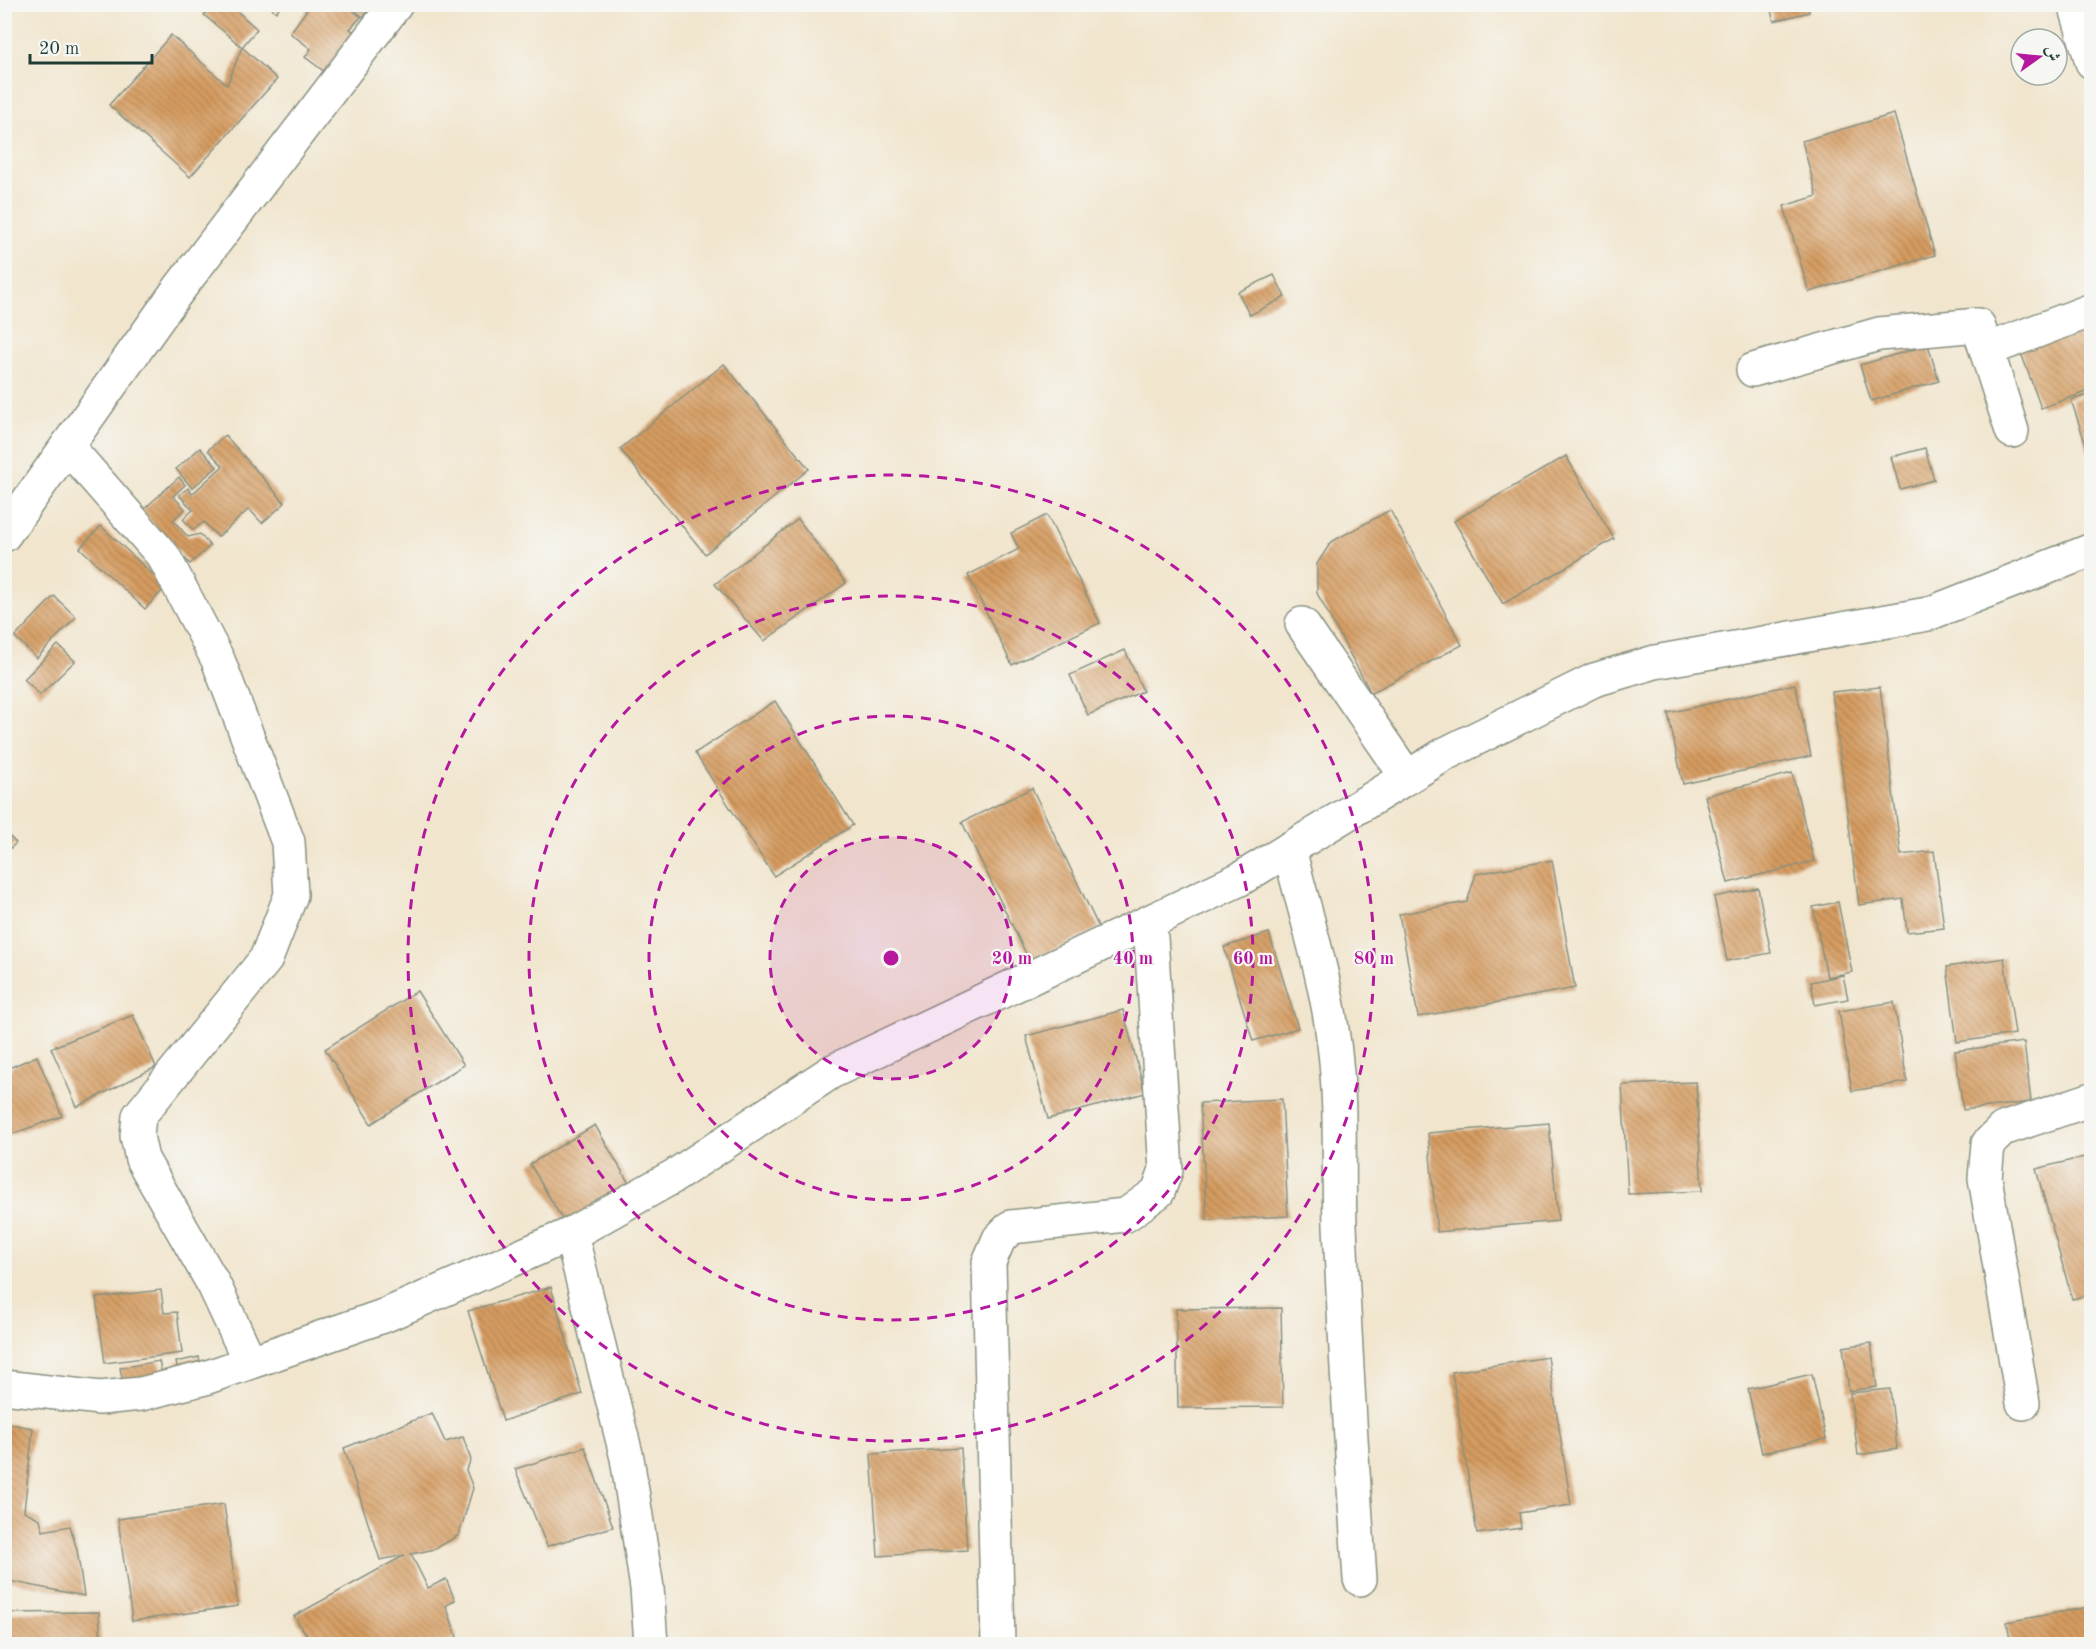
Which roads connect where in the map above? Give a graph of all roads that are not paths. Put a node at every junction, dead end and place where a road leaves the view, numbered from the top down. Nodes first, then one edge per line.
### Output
1 (396, 4) edge
2 (2075, 4) edge
3 (2091, 62) edge
4 (2091, 310) edge
5 (1753, 370) dead end
6 (68, 446) junction
7 (4, 535) edge
8 (2091, 550) edge
9 (1302, 624) dead end
10 (1407, 777) junction
11 (1289, 849) junction
12 (1150, 922) junction
13 (2091, 1099) edge
14 (571, 1234) junction
15 (250, 1362) junction
16 (4, 1387) edge
17 (2023, 1403) dead end
18 (1360, 1579) dead end
19 (651, 1644) edge
20 (998, 1644) edge

1 - 6 street
2 - 3 street
4 - 5 street
6 - 7 street
6 - 15 street
8 - 10 street
9 - 10 street
10 - 11 street
11 - 12 street
11 - 18 street
12 - 14 street
12 - 20 street
13 - 17 street
14 - 15 street
14 - 19 street
15 - 16 street

